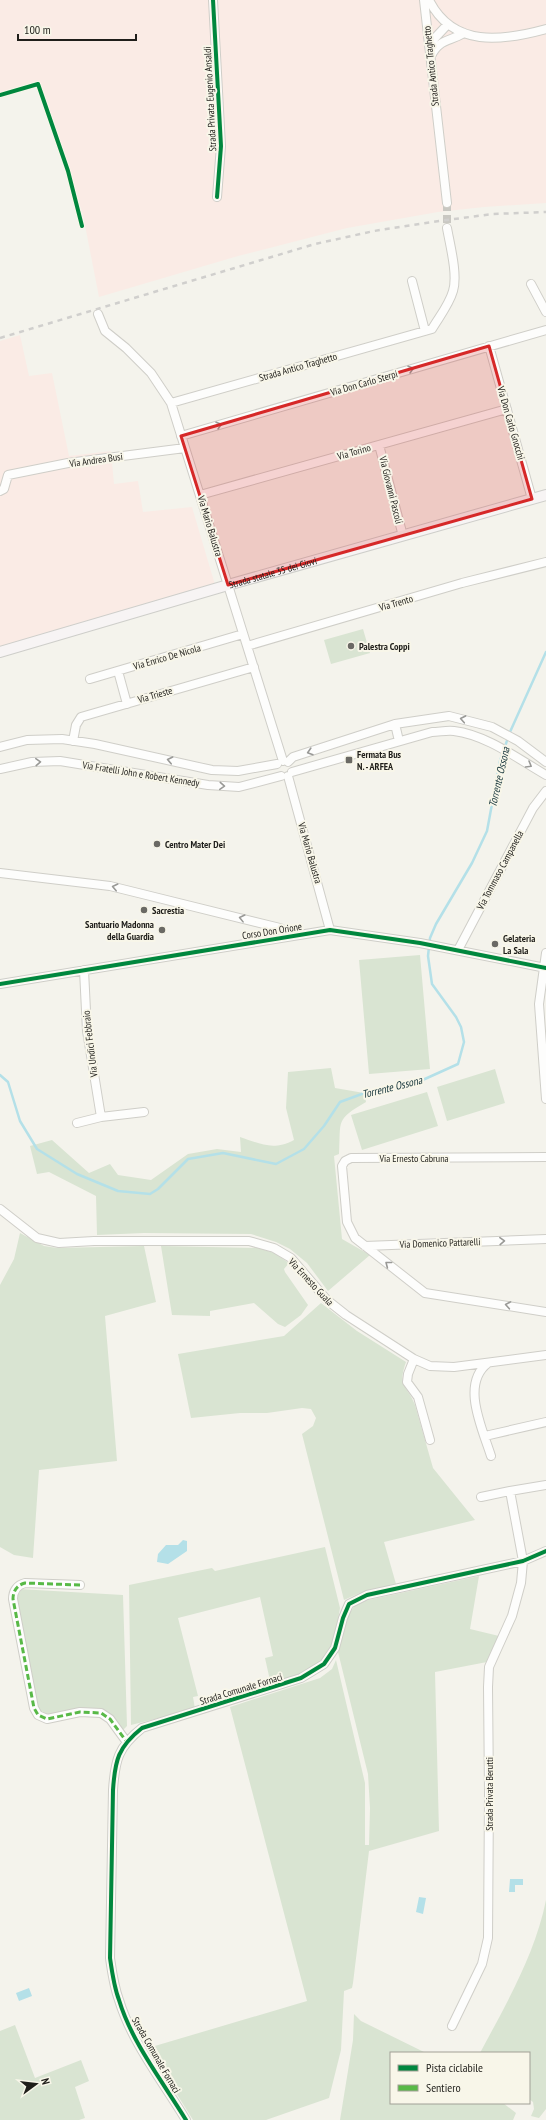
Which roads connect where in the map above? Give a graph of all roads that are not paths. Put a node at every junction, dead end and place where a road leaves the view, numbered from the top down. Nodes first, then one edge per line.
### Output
1 (213, 0) edge
2 (424, 0) edge
3 (429, 0) edge
4 (448, 24) junction
5 (546, 29) edge
6 (464, 33) junction
7 (430, 57) junction
8 (217, 197) dead end
9 (447, 203) tunnel mouth
10 (448, 228) tunnel mouth
11 (412, 281) dead end
12 (531, 284) dead end
13 (546, 312) edge
14 (98, 314) dead end
15 (546, 330) edge
16 (425, 331) junction
17 (489, 346) junction
18 (171, 403) junction
19 (507, 409) junction
20 (181, 436) junction
21 (379, 445) junction
22 (185, 448) junction
23 (0, 491) edge
24 (200, 495) junction
25 (546, 495) edge
26 (532, 499) junction
27 (403, 536) junction
28 (546, 562) edge
29 (228, 585) junction
30 (243, 634) junction
31 (247, 646) junction
32 (0, 652) edge
33 (254, 667) junction
34 (118, 671) junction
35 (90, 679) dead end
36 (127, 704) junction
37 (395, 724) junction
38 (73, 741) junction
39 (399, 741) junction
40 (332, 746) junction
41 (0, 747) edge
42 (336, 760) junction
43 (283, 762) junction
44 (546, 762) edge
45 (0, 769) edge
46 (287, 775) junction
47 (546, 775) edge
48 (546, 791) edge
49 (0, 873) edge
50 (330, 930) junction
51 (291, 936) junction
52 (458, 950) junction
53 (546, 953) edge
54 (545, 968) edge
55 (84, 970) junction
56 (0, 984) edge
57 (544, 1058) edge
58 (546, 1099) edge
59 (144, 1112) dead end
60 (101, 1117) junction
61 (77, 1123) dead end
62 (546, 1157) edge
63 (0, 1209) edge
64 (546, 1240) edge
65 (365, 1246) junction
66 (546, 1312) edge
67 (546, 1355) edge
68 (414, 1360) junction
69 (488, 1363) junction
70 (546, 1422) edge
71 (485, 1436) junction
72 (430, 1440) dead end
73 (491, 1456) dead end
74 (546, 1485) edge
75 (510, 1491) junction
76 (481, 1497) dead end
77 (546, 1551) edge
78 (523, 1561) junction
79 (80, 1585) dead end
80 (126, 1741) junction
81 (452, 2026) dead end
82 (186, 2120) edge

1 - 8 street, Strada Privata Eugenio Ansaldi
2 - 7 street, Strada Antico Traghetto
3 - 4 street, Strada Antico Traghetto
4 - 6 street, Strada Antico Traghetto
4 - 7 street
5 - 6 street, Strada Antico Traghetto
6 - 7 street
7 - 9 street, Strada Antico Traghetto
10 - 16 street, Strada Antico Traghetto
11 - 16 street
12 - 13 street
14 - 18 street, Via Mario Balustra
15 - 17 street, Via Don Carlo Sterpi
16 - 18 street, Strada Antico Traghetto
17 - 19 street, Via Don Carlo Gnocchi
20 -> 17 street, Via Don Carlo Sterpi
18 - 20 street, Via Mario Balustra
19 - 21 street, Via Torino
19 - 26 street, Via Don Carlo Gnocchi
20 - 22 street, Via Mario Balustra
21 - 24 street, Via Torino
21 - 27 street, Via Giovanni Pascoli
22 - 23 street, Via Andrea Busi
22 - 24 street, Via Mario Balustra
24 - 29 street, Via Mario Balustra
25 - 26 main road, Strada statale 35 dei Giovi
26 - 27 main road, Strada statale 35 dei Giovi
27 - 29 main road, Strada statale 35 dei Giovi
28 - 31 street, Via Trento
29 - 30 street, Via Mario Balustra
29 - 32 main road, Strada statale 35 dei Giovi
30 - 31 street, Via Mario Balustra
30 - 34 street, Via Enrico De Nicola
31 - 33 street, Via Mario Balustra
33 - 36 street, Via Trieste
33 - 43 street, Via Mario Balustra
34 - 35 street, Via Enrico De Nicola
34 - 36 street
36 - 38 street, Via Trieste
37 - 39 street
37 - 40 street, Via Fratelli John e Robert Kennedy
44 -> 37 street, Via Fratelli John e Robert Kennedy
38 - 41 street, Via Fratelli John e Robert Kennedy
43 -> 38 street, Via Fratelli John e Robert Kennedy
39 - 42 street, Via Fratelli John e Robert Kennedy
39 -> 47 street, Via Fratelli John e Robert Kennedy
40 - 42 street
40 -> 43 street, Via Fratelli John e Robert Kennedy
42 - 46 street, Via Fratelli John e Robert Kennedy
43 - 46 street
43 - 46 street
45 -> 46 street, Via Fratelli John e Robert Kennedy
46 - 50 street, Via Mario Balustra
48 - 52 street, Via Tommaso Campanella
51 -> 49 street
50 - 51 street, Corso Don Orione
50 - 52 street, Corso Don Orione
51 - 55 street, Corso Don Orione
52 - 54 street, Corso Don Orione
53 - 54 street
54 - 57 street
55 - 56 street, Corso Don Orione
55 - 60 street, Via Undici Febbraio
57 - 58 street
59 - 60 street
60 - 61 street
62 - 65 street, Via Ernesto Cabruna
63 - 68 street, Via Ernesto Guala
65 -> 64 street, Via Domenico Pattarelli
66 -> 65 street
67 - 69 street, Via Ernesto Guala
68 - 69 street, Via Ernesto Guala
68 - 72 street
69 - 71 street
70 - 71 street
71 - 73 street
74 - 75 street
75 - 76 street
75 - 78 street, Strada Privata Berutti
77 - 78 street, Strada Comunale Fornaci
78 - 80 street, Strada Comunale Fornaci
78 - 81 street, Strada Privata Berutti
79 - 80 street
80 - 82 street, Strada Comunale Fornaci

